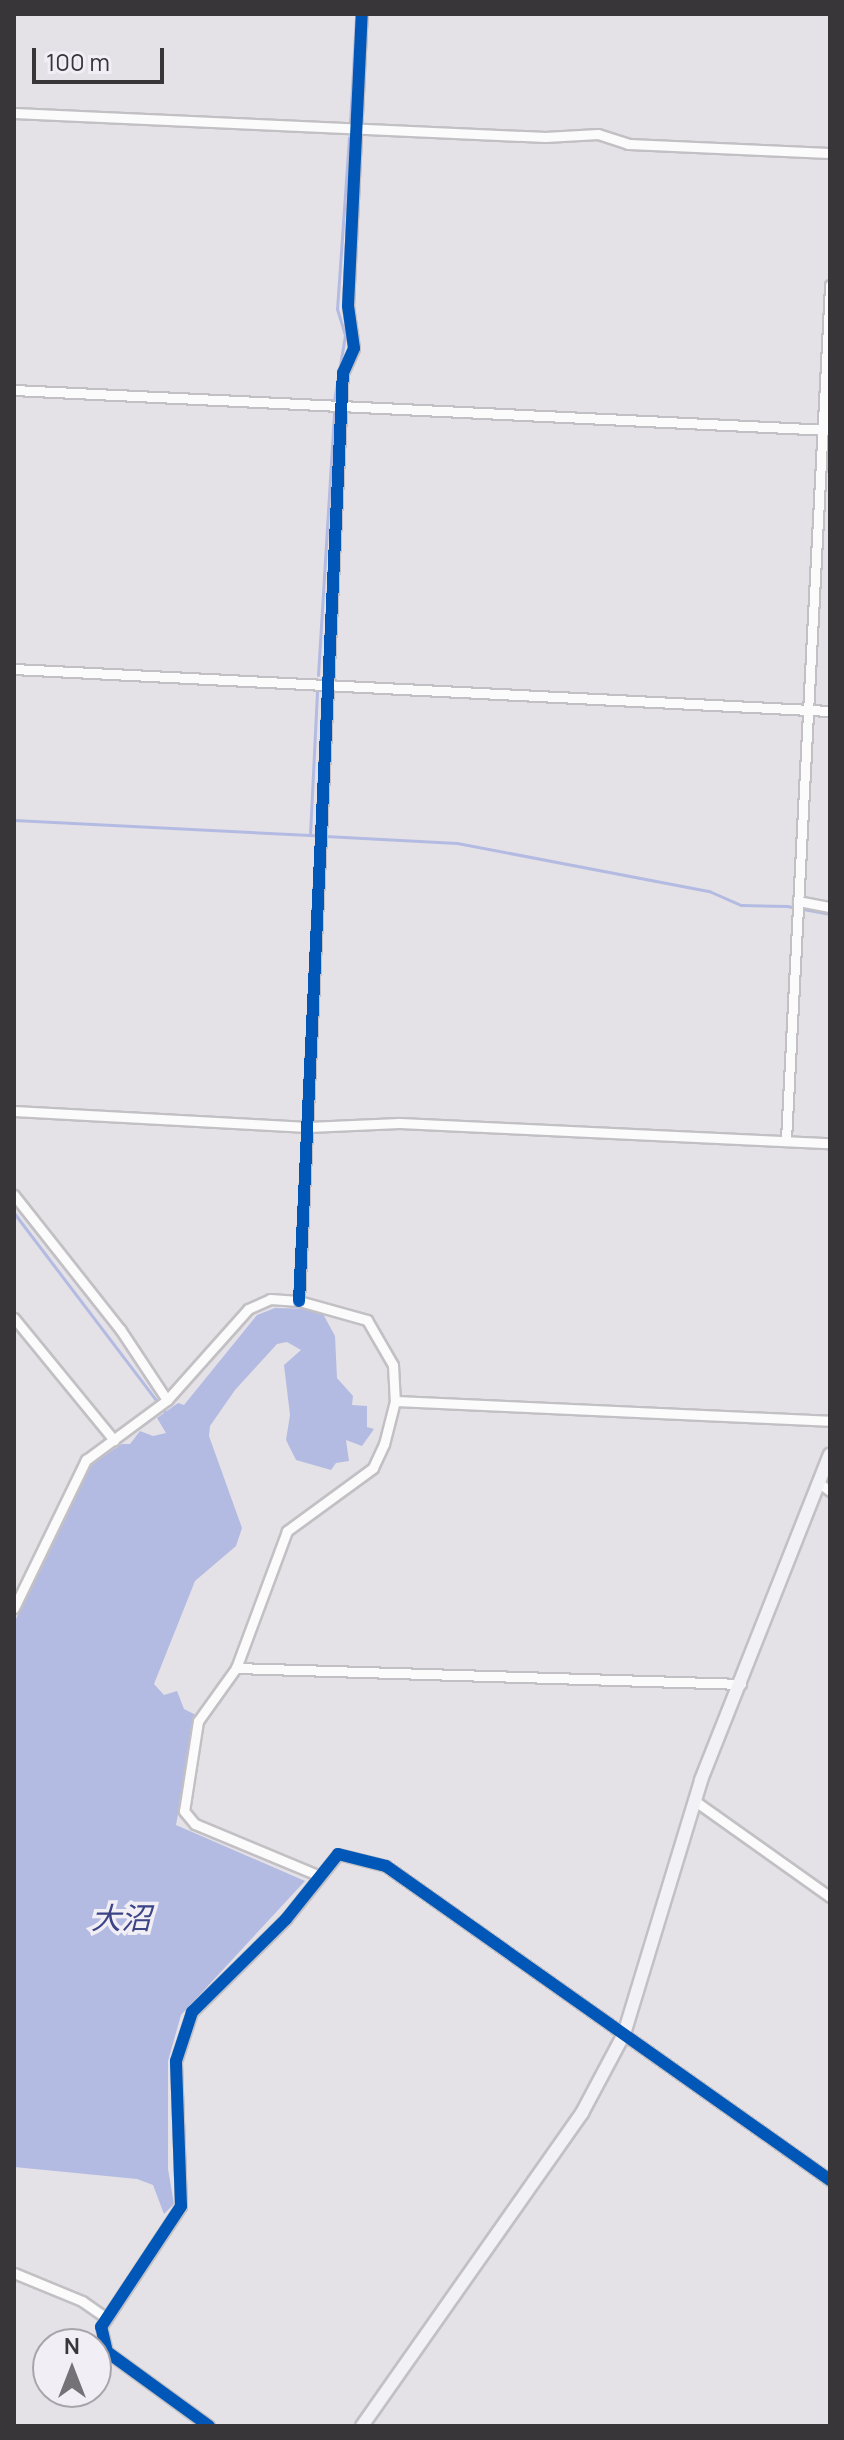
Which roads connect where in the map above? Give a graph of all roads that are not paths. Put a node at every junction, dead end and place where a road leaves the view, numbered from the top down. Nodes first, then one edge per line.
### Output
1 (362, 14) edge
2 (14, 113) edge
3 (357, 129) junction
4 (830, 153) edge
5 (830, 285) edge
6 (14, 390) edge
7 (342, 406) junction
8 (826, 430) edge
9 (14, 669) edge
10 (329, 686) junction
11 (808, 706) junction
12 (830, 711) edge
13 (798, 906) junction
14 (830, 907) edge
15 (14, 1111) edge
16 (308, 1127) junction
17 (786, 1140) junction
18 (830, 1143) edge
19 (14, 1195) edge
20 (299, 1301) junction
21 (14, 1318) edge
22 (395, 1401) junction
23 (163, 1404) junction
24 (830, 1421) edge
25 (114, 1440) junction
26 (830, 1455) edge
27 (825, 1487) edge
28 (14, 1606) edge
29 (236, 1668) junction
30 (741, 1684) junction
31 (695, 1801) junction
32 (320, 1876) junction
33 (830, 1897) edge
34 (624, 2034) junction
35 (830, 2180) edge
36 (14, 2273) edge
37 (104, 2316) junction
38 (209, 2426) edge
39 (362, 2426) edge

1 - 3 street
2 - 3 street
3 - 4 street
3 - 7 street
5 - 8 street
6 - 7 street
7 - 8 street
7 - 10 street
8 - 11 street
9 - 10 street
10 - 11 street
10 - 16 street
11 - 12 street
11 - 13 street
13 - 14 street
13 - 17 street
15 - 16 street
16 - 17 street
16 - 20 street
17 - 18 street
19 - 23 street
20 - 22 street
20 - 23 street
21 - 25 street
22 - 24 street
22 - 29 street
23 - 25 street
25 - 28 street
26 - 27 street
27 - 30 street
29 - 30 street
29 - 32 street
30 - 31 street
31 - 33 street
31 - 34 street
32 - 34 street
32 - 37 street
34 - 35 street
34 - 39 street
36 - 37 street
37 - 38 street

